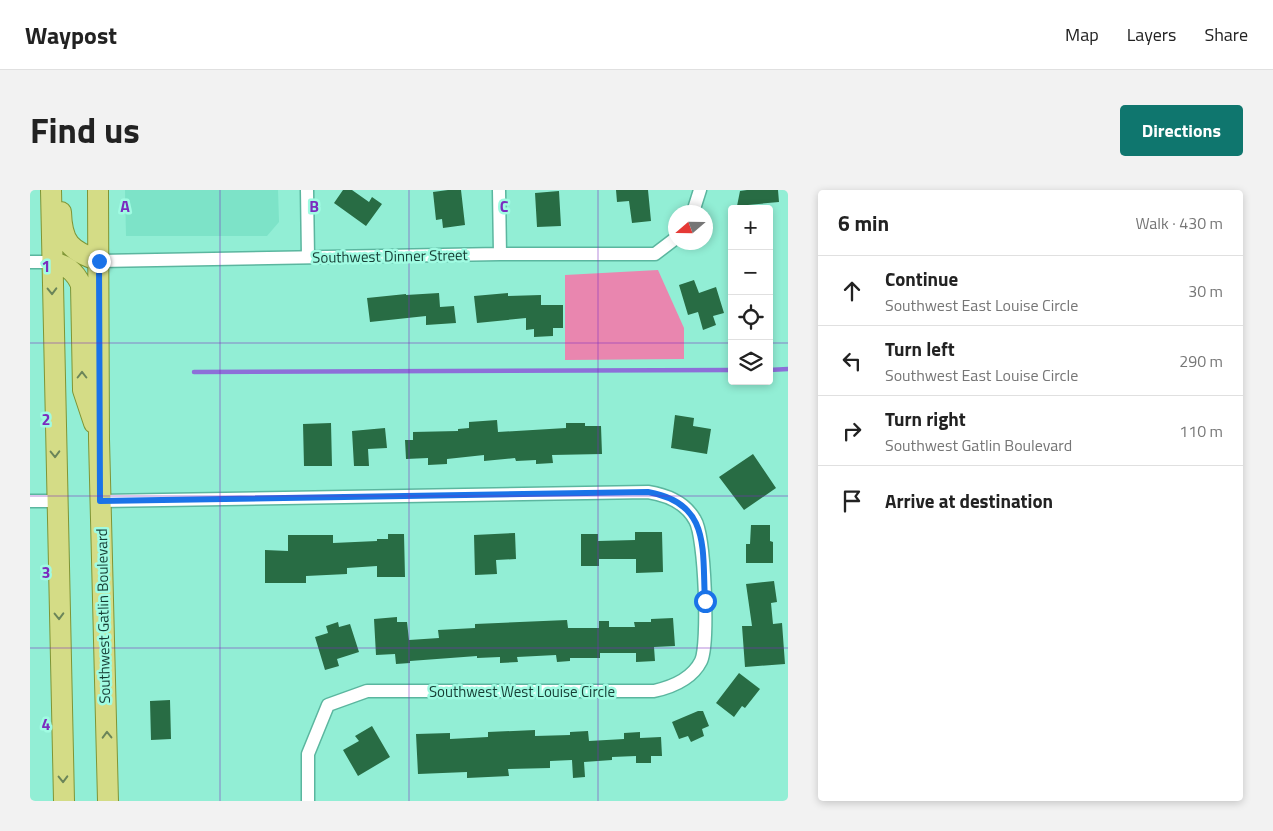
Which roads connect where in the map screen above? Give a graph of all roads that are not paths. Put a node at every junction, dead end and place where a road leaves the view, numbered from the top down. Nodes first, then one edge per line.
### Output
1 (51, 190) edge
2 (61, 190) edge
3 (98, 190) edge
4 (104, 190) edge
5 (307, 190) edge
6 (499, 190) edge
7 (700, 190) edge
8 (696, 205) edge
9 (98, 215) junction
10 (668, 244) edge
11 (500, 254) junction
12 (308, 257) junction
13 (99, 261) junction
14 (30, 262) edge
15 (52, 262) junction
16 (100, 439) junction
17 (30, 501) edge
18 (56, 501) junction
19 (100, 501) junction
20 (64, 801) edge
21 (108, 801) edge
22 (308, 801) edge

1 - 15 main road
2 - 13 main road
3 - 9 main road, Southwest Gatlin Boulevard
4 - 9 main road
5 - 12 street
6 - 11 street
7 - 8 street
9 - 13 main road, Southwest Gatlin Boulevard
10 - 11 street, Southwest Dinner Street
11 - 12 street, Southwest Dinner Street
12 - 13 street, Southwest Dinner Street
13 - 16 main road, Southwest Gatlin Boulevard
14 - 15 street
16 -> 15 main road
15 -> 18 main road
16 - 19 main road, Southwest Gatlin Boulevard
17 - 18 street
18 -> 20 main road
21 -> 19 main road, Southwest Gatlin Boulevard
19 - 22 street, Southwest West Louise Circle

